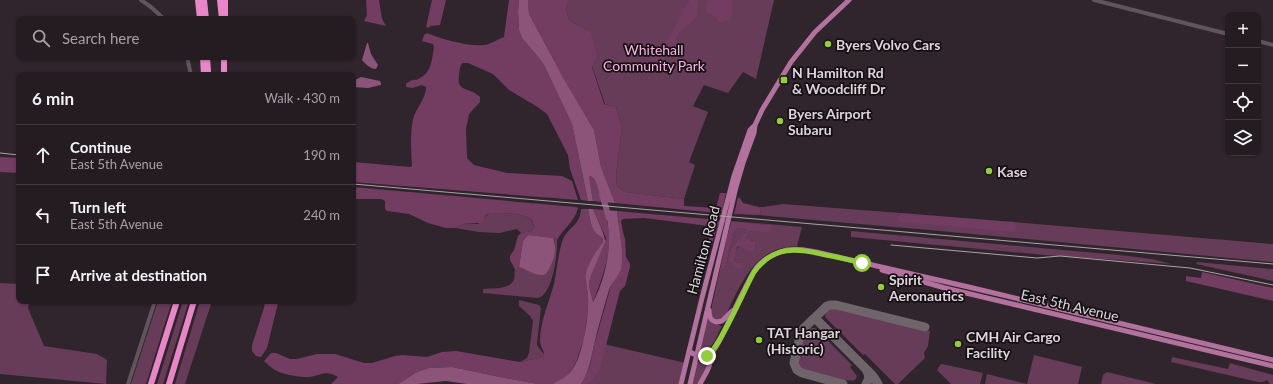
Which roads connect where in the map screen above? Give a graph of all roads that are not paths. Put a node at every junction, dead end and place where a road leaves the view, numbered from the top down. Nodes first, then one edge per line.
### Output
1 (141, 0) edge
2 (198, 0) edge
3 (204, 0) edge
4 (220, 0) edge
5 (225, 0) edge
6 (849, 0) edge
7 (1094, 0) edge
8 (161, 16) edge
9 (200, 16) edge
10 (206, 16) edge
11 (222, 16) edge
12 (225, 16) edge
13 (1225, 33) edge
14 (1261, 42) edge
15 (1273, 45) edge
16 (188, 60) edge
17 (203, 60) edge
18 (208, 60) edge
19 (224, 60) edge
20 (190, 72) edge
21 (204, 72) edge
22 (208, 72) edge
23 (224, 72) edge
24 (755, 125) junction
25 (862, 263) junction
26 (710, 300) junction
27 (154, 304) edge
28 (176, 304) edge
29 (193, 304) edge
30 (735, 309) junction
31 (689, 351) junction
32 (710, 355) junction
33 (696, 356) junction
34 (1273, 360) edge
35 (1273, 366) edge
36 (128, 384) edge
37 (151, 384) edge
38 (169, 384) edge
39 (681, 384) edge
40 (690, 384) edge
41 (700, 384) edge

1 - 8 street
2 - 9 highway
3 - 10 highway
4 - 11 highway
5 - 12 highway
6 - 24 main road, Hamilton Road
7 - 13 street
14 - 15 street
16 - 20 street
17 - 21 highway
18 - 22 highway
19 - 23 highway
24 - 26 main road, Hamilton Road
24 - 31 main road, Hamilton Road
25 - 30 main road, East 5th Avenue
25 - 34 main road, East 5th Avenue
25 - 35 main road, East 5th Avenue
26 - 30 main road
26 - 33 main road, Hamilton Road
27 - 36 street
28 - 37 highway
29 - 38 highway
30 - 32 main road, East 5th Avenue
31 - 33 main road
31 - 39 main road, Hamilton Road
32 - 33 main road
32 - 41 main road, East 5th Avenue
33 - 40 main road, Hamilton Road

